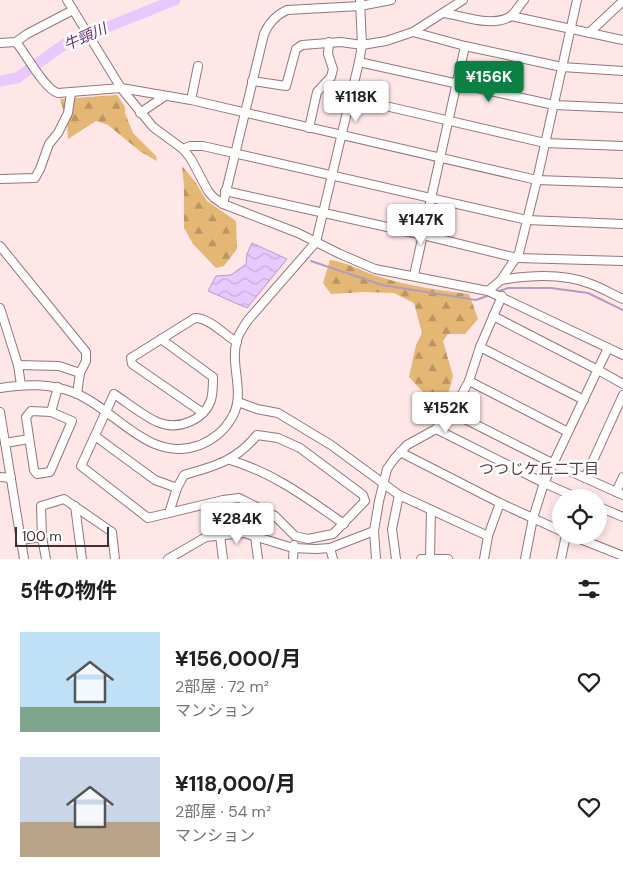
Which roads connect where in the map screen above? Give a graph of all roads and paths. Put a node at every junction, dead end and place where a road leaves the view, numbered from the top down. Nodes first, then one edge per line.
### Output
1 (67, 0) edge
2 (391, 0) edge
3 (463, 0) edge
4 (524, 0) edge
5 (577, 0) edge
6 (623, 1) edge
7 (360, 3) edge
8 (73, 10) junction
9 (444, 13) junction
10 (512, 16) junction
11 (571, 28) junction
12 (413, 32) junction
13 (589, 33) junction
14 (623, 40) edge
15 (16, 42) junction
16 (329, 42) junction
17 (0, 43) edge
18 (362, 45) junction
19 (465, 46) junction
20 (359, 62) junction
21 (198, 66) dead end
22 (562, 67) junction
23 (623, 70) edge
24 (252, 81) junction
25 (456, 84) junction
26 (120, 88) junction
27 (71, 93) junction
28 (165, 96) junction
29 (350, 98) junction
30 (191, 100) junction
31 (554, 105) junction
32 (623, 108) edge
33 (140, 113) junction
34 (245, 113) junction
35 (448, 121) junction
36 (309, 128) junction
37 (342, 135) junction
38 (545, 143) junction
39 (623, 146) edge
40 (183, 149) junction
41 (236, 153) junction
42 (440, 158) junction
43 (332, 176) junction
44 (0, 180) edge
45 (537, 180) junction
46 (623, 183) edge
47 (225, 191) junction
48 (431, 198) junction
49 (223, 204) junction
50 (323, 212) junction
51 (527, 220) junction
52 (623, 224) edge
53 (423, 235) junction
54 (316, 242) junction
55 (0, 246) edge
56 (517, 258) junction
57 (623, 261) edge
58 (414, 275) junction
59 (501, 280) junction
60 (488, 291) junction
61 (502, 296) junction
62 (623, 299) edge
63 (0, 308) edge
64 (493, 316) junction
65 (161, 339) junction
66 (237, 342) junction
67 (480, 347) junction
68 (608, 348) junction
69 (623, 355) edge
70 (18, 365) junction
71 (598, 370) junction
72 (80, 373) junction
73 (469, 381) junction
74 (623, 384) edge
75 (21, 385) junction
76 (58, 387) junction
77 (0, 388) edge
78 (77, 394) junction
79 (623, 395) edge
80 (584, 400) junction
81 (238, 402) junction
82 (105, 411) junction
83 (0, 412) edge
84 (51, 412) junction
85 (451, 412) junction
86 (203, 413) junction
87 (436, 429) junction
88 (568, 432) junction
89 (95, 436) junction
90 (30, 439) junction
91 (5, 443) junction
92 (400, 452) junction
93 (230, 460) junction
94 (554, 464) junction
95 (0, 477) edge
96 (623, 477) edge
97 (11, 478) junction
98 (585, 478) junction
99 (544, 483) junction
100 (383, 484) junction
101 (178, 488) junction
102 (558, 489) edge
103 (619, 494) edge
104 (399, 495) junction
105 (500, 503) junction
106 (75, 506) junction
107 (431, 510) junction
108 (607, 510) edge
109 (169, 513) junction
110 (623, 517) edge
111 (533, 518) junction
112 (344, 524) junction
113 (552, 527) edge
114 (374, 531) junction
115 (220, 535) junction
116 (255, 536) junction
117 (295, 536) junction
118 (488, 536) junction
119 (42, 537) junction
120 (21, 540) junction
121 (564, 544) edge
122 (592, 544) edge
123 (293, 548) junction
124 (330, 548) junction
125 (182, 550) junction
126 (623, 557) edge
127 (430, 558) edge
128 (24, 559) edge
129 (46, 559) edge
130 (82, 559) edge
131 (115, 559) edge
132 (168, 559) edge
133 (184, 559) edge
134 (222, 559) edge
135 (258, 559) edge
136 (293, 559) edge
137 (333, 559) edge
138 (376, 559) edge
139 (396, 559) edge
140 (421, 559) edge
141 (448, 559) edge
142 (484, 559) edge
143 (525, 559) edge
144 (561, 559) edge

1 - 8 street
2 - 7 street
3 - 9 street
4 - 10 street
5 - 11 street
6 - 13 street
7 - 18 street
7 - 24 street
8 - 15 street
8 - 26 street
9 - 10 street
9 - 12 street
10 - 11 street
11 - 13 street
11 - 22 street
12 - 18 street
12 - 19 street
13 - 14 street
15 - 17 street
15 - 27 street
16 - 18 street
16 - 24 street
16 - 36 street
18 - 20 street
19 - 22 street
19 - 25 street
20 - 25 street
20 - 29 street
21 - 30 street
22 - 23 street
22 - 31 street
24 - 34 street
25 - 31 street
25 - 35 street
26 - 27 street
26 - 28 street
26 - 33 street
27 - 44 street
28 - 30 street
28 - 33 street
29 - 35 street
29 - 37 street
30 - 34 street
31 - 32 street
31 - 38 street
33 - 40 street
34 - 36 street
34 - 41 street
35 - 38 street
35 - 42 street
36 - 37 street
37 - 42 street
37 - 43 street
38 - 39 street
38 - 45 street
40 - 41 street
40 - 49 street
41 - 43 street
41 - 47 street
42 - 45 street
42 - 48 street
43 - 48 street
43 - 50 street
45 - 46 street
45 - 51 street
47 - 49 street
47 - 50 street
48 - 51 street
48 - 53 street
49 - 54 street
50 - 53 street
50 - 54 street
51 - 52 street
51 - 56 street
53 - 56 street
53 - 58 street
54 - 58 street
54 - 66 street
55 - 72 street
56 - 57 street
56 - 59 street
58 - 60 street
59 - 60 street
59 - 62 street
60 - 61 street
61 - 64 street
61 - 68 street
63 - 70 street
64 - 67 street
64 - 71 street
65 - 66 street
65 - 86 street
65 - 86 street
66 - 81 street
67 - 73 street
67 - 80 street
68 - 69 street
68 - 71 street
70 - 72 street
70 - 75 street
71 - 74 street
71 - 80 street
72 - 78 street
73 - 85 street
73 - 88 street
75 - 76 street
75 - 77 street
76 - 78 street
76 - 84 street
78 - 82 street
79 - 98 street
80 - 88 street
81 - 82 street
81 - 100 street
82 - 86 street
82 - 89 street
83 - 91 street
84 - 90 street
84 - 90 street
85 - 87 street
85 - 94 street
87 - 92 street
87 - 99 street
88 - 94 street
89 - 101 street
89 - 109 street
90 - 91 street
91 - 97 street
92 - 100 street
92 - 105 street
93 - 101 street
93 - 112 street
93 - 112 street
94 - 98 street
94 - 99 street
95 - 97 street
96 - 103 street
97 - 120 street
98 - 103 street
99 - 102 street
99 - 111 street
100 - 104 street
100 - 114 street
101 - 109 street
104 - 107 street
104 - 139 street
105 - 111 street
105 - 118 street
106 - 119 street
106 - 130 street
106 - 131 street
107 - 118 street
107 - 127 street
108 - 110 street
109 - 117 street
111 - 113 street
111 - 143 street
112 - 117 street
114 - 124 street
114 - 138 street
115 - 116 street
115 - 125 street
115 - 134 street
116 - 123 street
116 - 135 street
117 - 123 street
118 - 142 street
119 - 120 street
119 - 129 street
120 - 128 street
121 - 144 street
122 - 126 street
123 - 124 street
123 - 136 street
124 - 137 street
125 - 132 street
125 - 133 street
127 - 140 street
127 - 141 street

